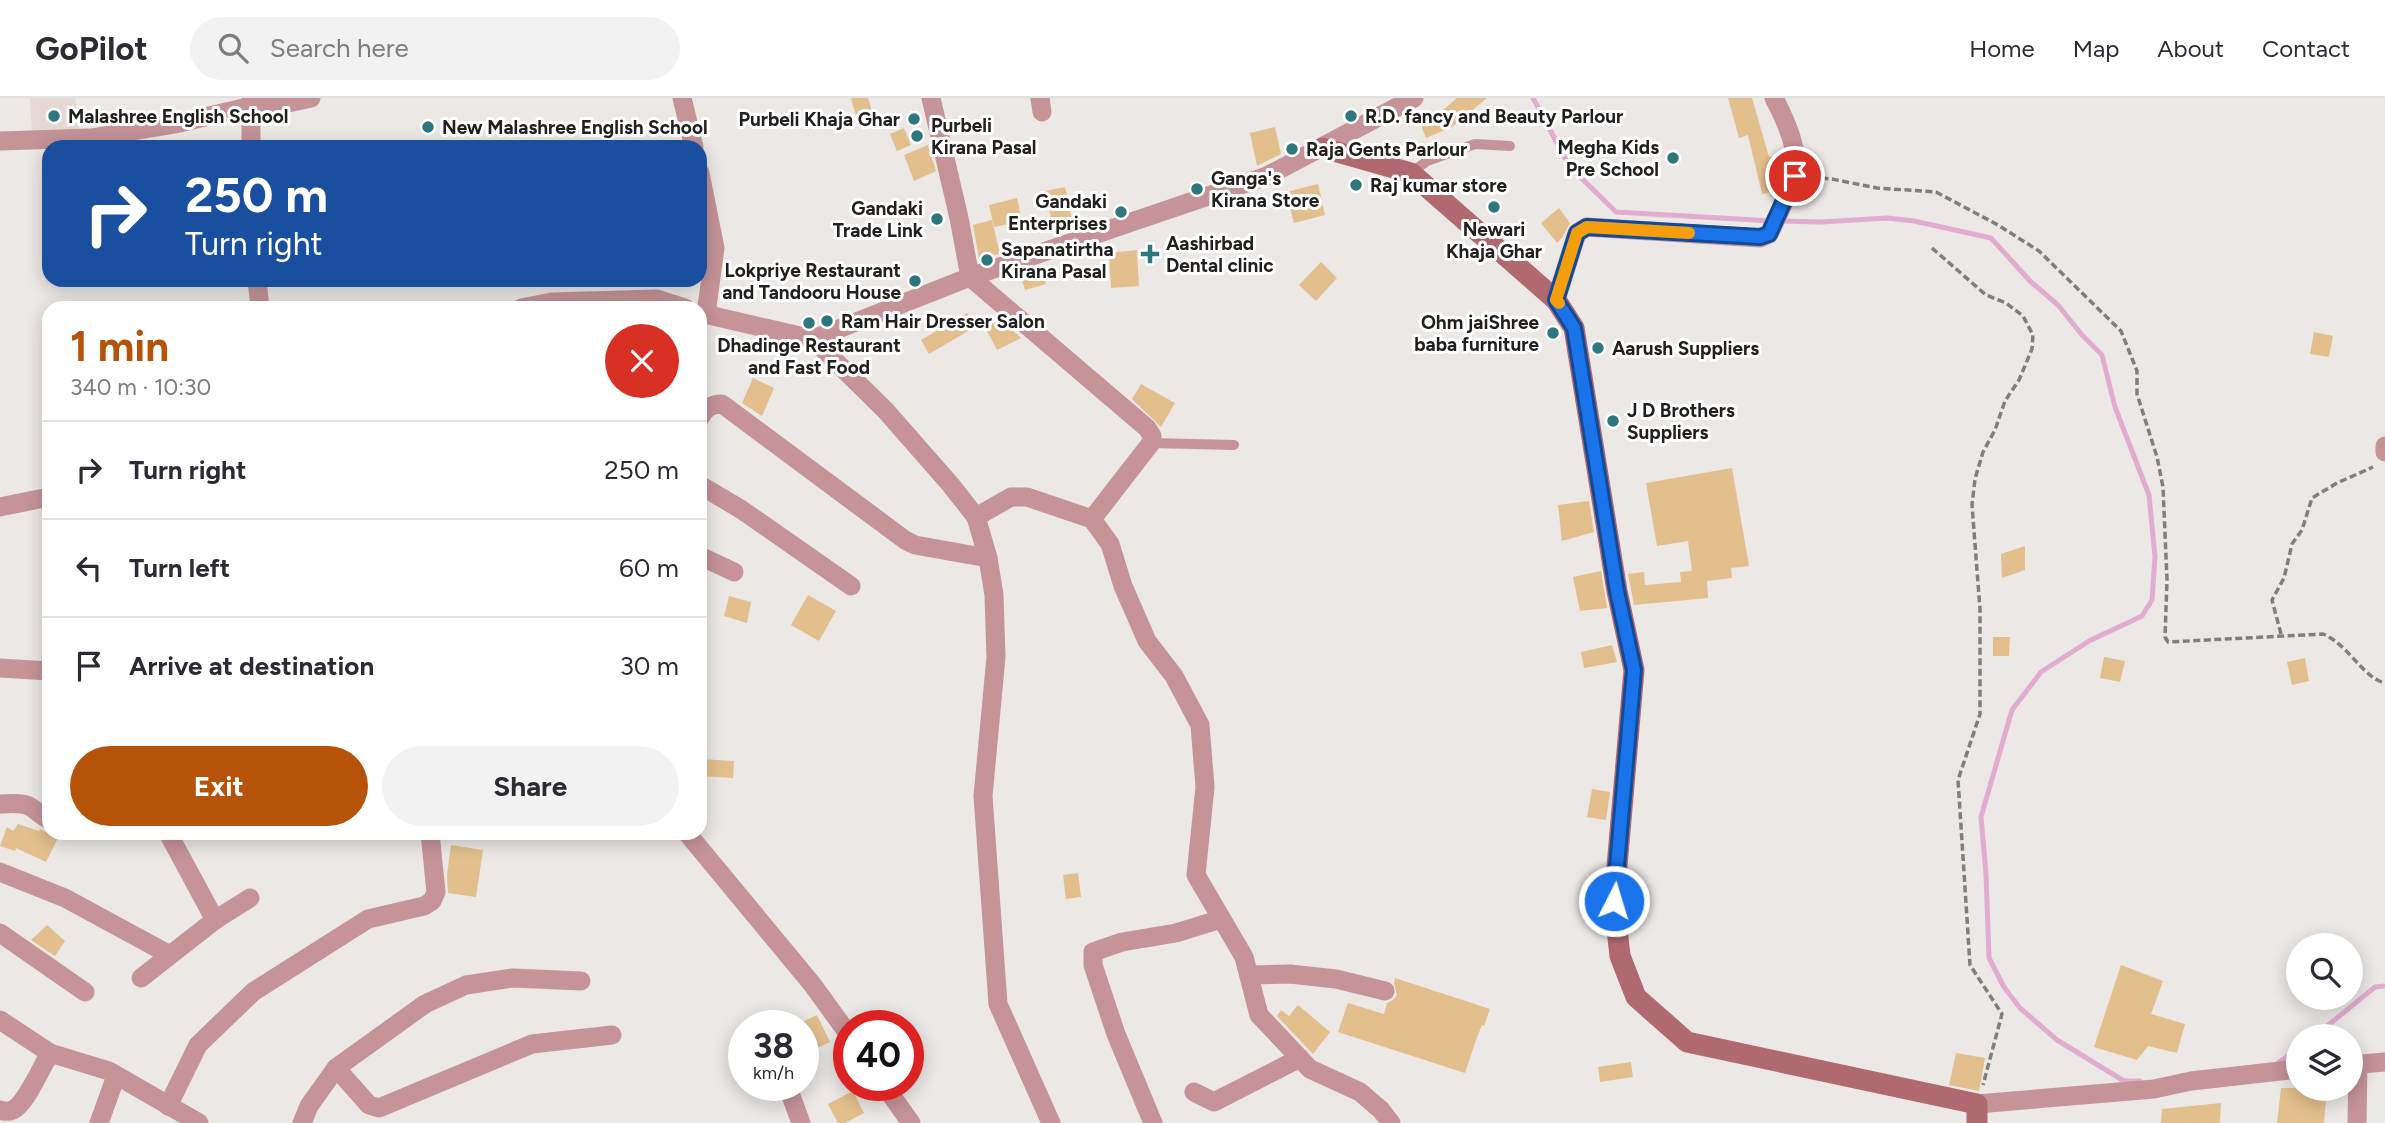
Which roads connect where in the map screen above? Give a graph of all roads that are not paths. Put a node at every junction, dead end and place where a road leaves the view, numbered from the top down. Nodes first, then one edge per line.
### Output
1 (311, 98) edge
2 (682, 98) edge
3 (931, 98) edge
4 (1414, 98) edge
5 (1774, 98) edge
6 (252, 102) edge
7 (251, 140) edge
8 (692, 140) edge
9 (0, 141) edge
10 (1510, 146) dead end
11 (1323, 148) junction
12 (1411, 173) junction
13 (707, 208) edge
14 (970, 278) junction
15 (1556, 300) junction
16 (587, 301) edge
17 (663, 301) edge
18 (705, 301) edge
19 (707, 314) edge
20 (813, 339) junction
21 (707, 408) edge
22 (1151, 443) junction
23 (1234, 445) dead end
24 (707, 489) edge
25 (42, 499) edge
26 (0, 508) edge
27 (976, 517) junction
28 (1092, 519) junction
29 (988, 558) junction
30 (707, 559) edge
31 (734, 572) dead end
32 (851, 586) dead end
33 (0, 668) edge
34 (42, 671) edge
35 (0, 804) edge
36 (42, 817) edge
37 (172, 840) edge
38 (431, 840) edge
39 (693, 840) edge
40 (0, 872) edge
41 (250, 898) dead end
42 (1222, 919) junction
43 (215, 920) junction
44 (0, 933) edge
45 (170, 955) junction
46 (1249, 975) junction
47 (141, 978) dead end
48 (581, 981) dead end
49 (85, 992) dead end
50 (1385, 992) dead end
51 (833, 1012) edge
52 (0, 1020) edge
53 (612, 1035) dead end
54 (50, 1053) junction
55 (1300, 1058) junction
56 (2385, 1062) edge
57 (2363, 1064) edge
58 (336, 1068) junction
59 (2286, 1070) edge
60 (116, 1076) junction
61 (1194, 1092) dead end
62 (793, 1101) edge
63 (895, 1101) edge
64 (2356, 1101) edge
65 (168, 1106) junction
66 (0, 1110) edge
67 (1977, 1113) edge
68 (99, 1123) edge
69 (199, 1123) edge
70 (302, 1123) edge
71 (801, 1123) edge
72 (911, 1123) edge
73 (1051, 1123) edge
74 (1153, 1123) edge
75 (1391, 1123) edge
76 (2357, 1123) edge

1 - 6 street
2 - 8 street
3 - 14 street
4 - 11 street
5 - 15 street
6 - 7 street
6 - 9 street
10 - 12 lane
11 - 12 street
11 - 14 street
12 - 15 street
13 - 18 street
14 - 20 street
14 - 22 street
15 - 67 street
16 - 17 street
19 - 20 street
20 - 27 street
21 - 29 street
22 - 23 lane
22 - 28 street
24 - 32 street
25 - 26 street
27 - 28 street
27 - 29 street
28 - 42 street
29 - 73 street
30 - 31 street
33 - 34 street
35 - 36 street
37 - 43 street
38 - 65 street
39 - 51 street
40 - 45 street
41 - 43 street
42 - 46 street
42 - 74 street
43 - 45 street
44 - 49 street
45 - 47 street
46 - 50 street
46 - 55 street
48 - 58 street
52 - 54 street
53 - 58 street
54 - 60 street
54 - 66 street
55 - 61 street
55 - 75 street
56 - 57 street
58 - 70 street
59 - 67 street
60 - 65 street
60 - 68 street
62 - 71 street
63 - 72 street
64 - 76 street
65 - 69 street

